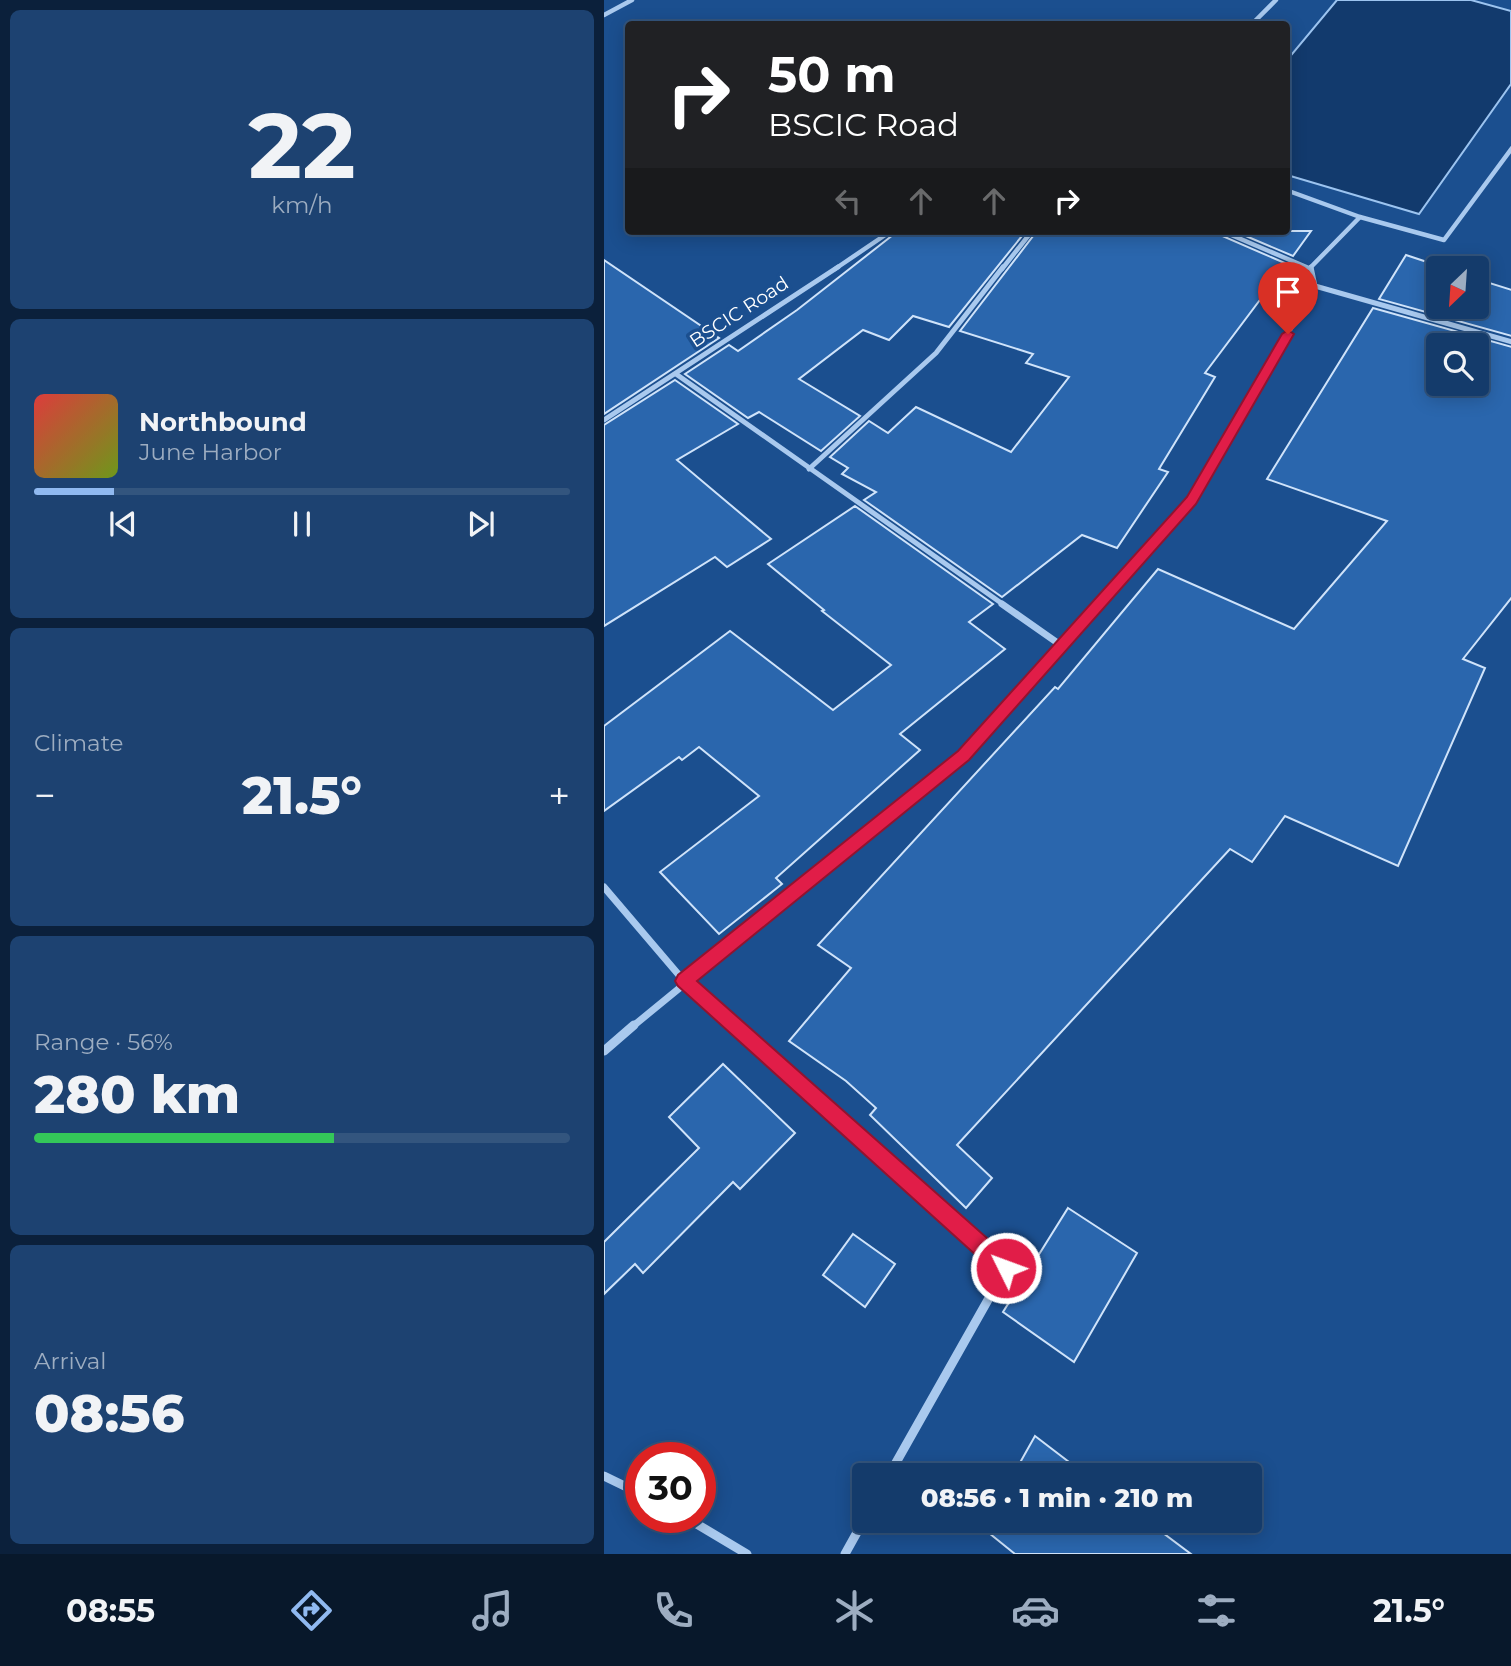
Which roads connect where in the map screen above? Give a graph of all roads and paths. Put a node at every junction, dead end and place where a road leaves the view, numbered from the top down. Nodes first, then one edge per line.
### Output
1 (632, 0) edge
2 (1276, 0) edge
3 (604, 15) edge
4 (1255, 21) edge
5 (1511, 148) edge
6 (1290, 191) edge
7 (1360, 217) junction
8 (885, 235) edge
9 (1030, 235) edge
10 (1232, 235) edge
11 (1311, 267) junction
12 (1315, 286) junction
13 (1511, 342) edge
14 (676, 374) junction
15 (604, 420) edge
16 (809, 468) junction
17 (1062, 646) junction
18 (604, 887) edge
19 (684, 981) junction
20 (604, 1051) edge
21 (896, 1463) edge
22 (604, 1476) edge
23 (625, 1486) edge
24 (712, 1533) edge
25 (857, 1533) edge
26 (747, 1554) edge
27 (845, 1554) edge

1 - 3 street
2 - 4 street
5 - 7 street
6 - 7 street
7 - 11 street
8 - 14 street, BSCIC Road
9 - 16 street
10 - 11 street
11 - 12 street
12 - 13 street
12 - 17 street
14 - 15 street, BSCIC Road
14 - 16 street
16 - 17 street
17 - 19 street
18 - 19 street
19 - 20 street
19 - 21 street
22 - 23 street
24 - 26 street
25 - 27 street

